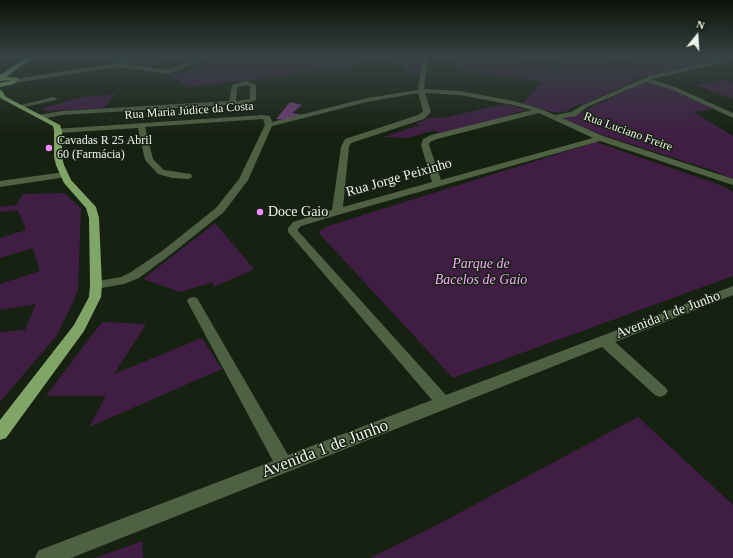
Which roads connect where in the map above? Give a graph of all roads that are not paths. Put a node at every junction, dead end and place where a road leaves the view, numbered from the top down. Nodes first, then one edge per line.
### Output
1 (10, 83) edge
2 (422, 83) edge
3 (637, 83) edge
4 (658, 83) edge
5 (421, 91) junction
6 (0, 92) edge
7 (54, 99) dead end
8 (232, 103) dead end
9 (18, 105) junction
10 (539, 110) junction
11 (733, 116) edge
12 (42, 117) junction
13 (555, 117) junction
14 (141, 125) junction
15 (269, 125) junction
16 (58, 130) junction
17 (600, 138) junction
18 (64, 175) junction
19 (188, 176) dead end
20 (733, 182) edge
21 (437, 183) junction
22 (0, 184) edge
23 (336, 212) junction
24 (96, 285) junction
25 (733, 290) edge
26 (194, 301) dead end
27 (604, 340) junction
28 (660, 391) dead end
29 (444, 403) junction
30 (0, 433) edge
31 (284, 465) junction
32 (46, 558) edge

1 - 9 main road
2 - 5 street
3 - 13 street
4 - 11 street
5 - 10 street, Rua Luciano Freire
5 - 15 street, Rua Maria Júdice da Costa
5 - 23 street
6 - 9 main road
7 - 9 street
8 - 12 street
9 - 12 main road
10 - 13 street, Rua Luciano Freire
10 - 21 street
12 - 16 main road
13 - 17 street, Rua Luciano Freire
14 - 15 street, Rua Maria Júdice da Costa
14 - 16 street, Rua Maria Júdice da Costa
14 - 19 street
15 - 24 street
16 - 18 main road
17 - 20 street, Rua Luciano Freire
17 - 21 street, Rua Jorge Peixinho
18 - 22 street
18 - 24 main road
21 - 23 street, Rua Jorge Peixinho
23 - 29 street, Rua Jorge Peixinho
24 - 30 main road
25 - 27 street, Avenida 1 de Junho
26 - 31 street
27 - 28 street, Avenida 1 de Junho
27 - 29 street, Avenida 1 de Junho
29 - 31 street, Avenida 1 de Junho
31 - 32 street, Avenida 1 de Junho

